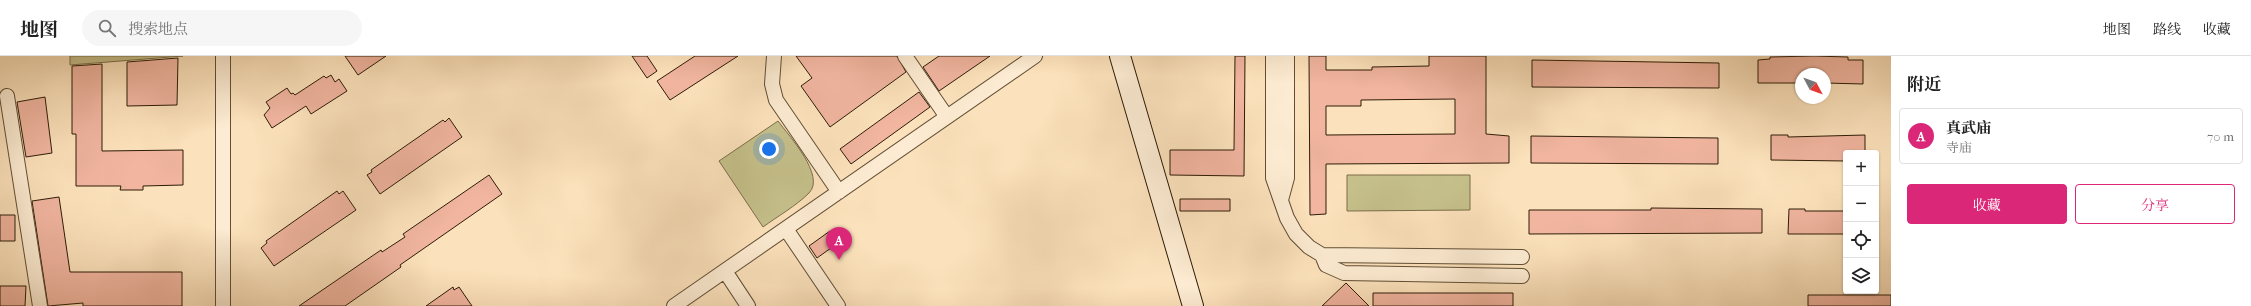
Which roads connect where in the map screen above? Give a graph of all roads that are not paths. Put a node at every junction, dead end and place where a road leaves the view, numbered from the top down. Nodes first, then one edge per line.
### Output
1 (223, 56) edge
2 (774, 56) edge
3 (906, 56) edge
4 (1035, 56) edge
5 (1120, 56) edge
6 (1273, 56) edge
7 (1286, 56) edge
8 (7, 96) dead end
9 (947, 117) junction
10 (839, 192) junction
11 (1281, 200) junction
12 (786, 229) junction
13 (1322, 255) junction
14 (1522, 257) dead end
15 (725, 271) junction
16 (1522, 276) dead end
17 (40, 306) edge
18 (224, 306) edge
19 (674, 306) edge
20 (748, 306) edge
21 (838, 306) edge
22 (1193, 306) edge

1 - 18 street
2 - 10 street
3 - 9 street
4 - 9 street
5 - 22 street
6 - 11 street
7 - 11 street
8 - 17 street
9 - 10 street
10 - 12 street
11 - 13 street
12 - 15 street
12 - 21 street
13 - 14 street
13 - 16 street
15 - 19 street
15 - 20 street

